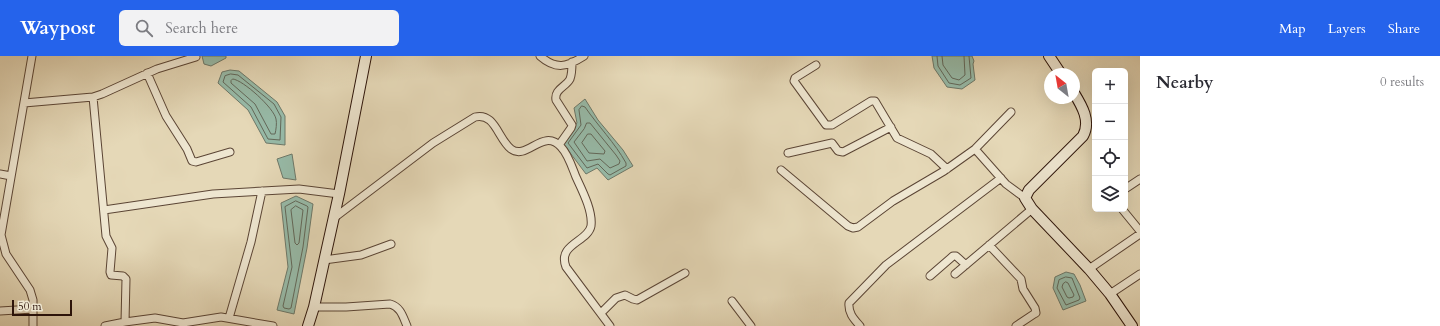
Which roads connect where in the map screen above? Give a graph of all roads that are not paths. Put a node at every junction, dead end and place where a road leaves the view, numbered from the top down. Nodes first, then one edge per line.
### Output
1 (32, 56) edge
2 (366, 56) edge
3 (540, 56) edge
4 (584, 56) edge
5 (1049, 56) edge
6 (196, 57) edge
7 (572, 62) junction
8 (816, 65) dead end
9 (1057, 68) edge
10 (147, 73) junction
11 (93, 96) junction
12 (24, 103) junction
13 (1080, 103) edge
14 (1011, 112) dead end
15 (891, 127) junction
16 (559, 144) junction
17 (975, 149) junction
18 (230, 152) dead end
19 (788, 153) dead end
20 (948, 169) junction
21 (780, 170) dead end
22 (0, 174) edge
23 (10, 176) junction
24 (1001, 178) junction
25 (1140, 179) edge
26 (1128, 187) edge
27 (262, 191) junction
28 (339, 194) junction
29 (1025, 198) junction
30 (1032, 209) junction
31 (104, 210) junction
32 (1124, 212) edge
33 (334, 218) junction
34 (1140, 231) edge
35 (1140, 234) edge
36 (0, 235) edge
37 (391, 244) dead end
38 (989, 245) junction
39 (324, 260) junction
40 (966, 265) junction
41 (1089, 269) junction
42 (685, 273) dead end
43 (955, 274) dead end
44 (1140, 274) edge
45 (930, 276) dead end
46 (1110, 294) junction
47 (732, 301) dead end
48 (314, 307) junction
49 (33, 308) junction
50 (0, 311) edge
51 (601, 313) junction
52 (230, 318) junction
53 (125, 322) junction
54 (34, 326) edge
55 (105, 326) edge
56 (273, 326) edge
57 (308, 326) edge
58 (407, 326) edge
59 (610, 326) edge
60 (751, 326) edge
61 (860, 326) edge
62 (1016, 326) edge
63 (1132, 326) edge

1 - 12 street
2 - 28 street
3 - 7 street
4 - 7 street
5 - 9 street
6 - 10 street
7 - 16 street
8 - 15 street
10 - 11 street
10 - 18 street
11 - 12 street
11 - 31 street
12 - 23 street
13 - 29 street
14 - 17 street
15 - 19 street
15 - 20 street
16 - 33 street
16 - 51 street
17 - 20 street
17 - 24 street
20 - 21 street
22 - 23 street
23 - 36 street
24 - 29 street
24 - 61 street
25 - 26 street
27 - 28 street
27 - 31 street
27 - 52 street
28 - 33 street
29 - 30 street
30 - 38 street
30 - 41 street
31 - 53 street
32 - 34 street
33 - 39 street
35 - 41 street
36 - 49 street
37 - 39 street
38 - 40 street
38 - 62 street
39 - 48 street
40 - 43 street
40 - 45 street
41 - 46 street
42 - 51 street
44 - 46 street
46 - 63 street
47 - 60 street
48 - 57 street
48 - 58 street
49 - 50 street
49 - 54 street
51 - 59 street
52 - 53 street
52 - 56 street
53 - 55 street

